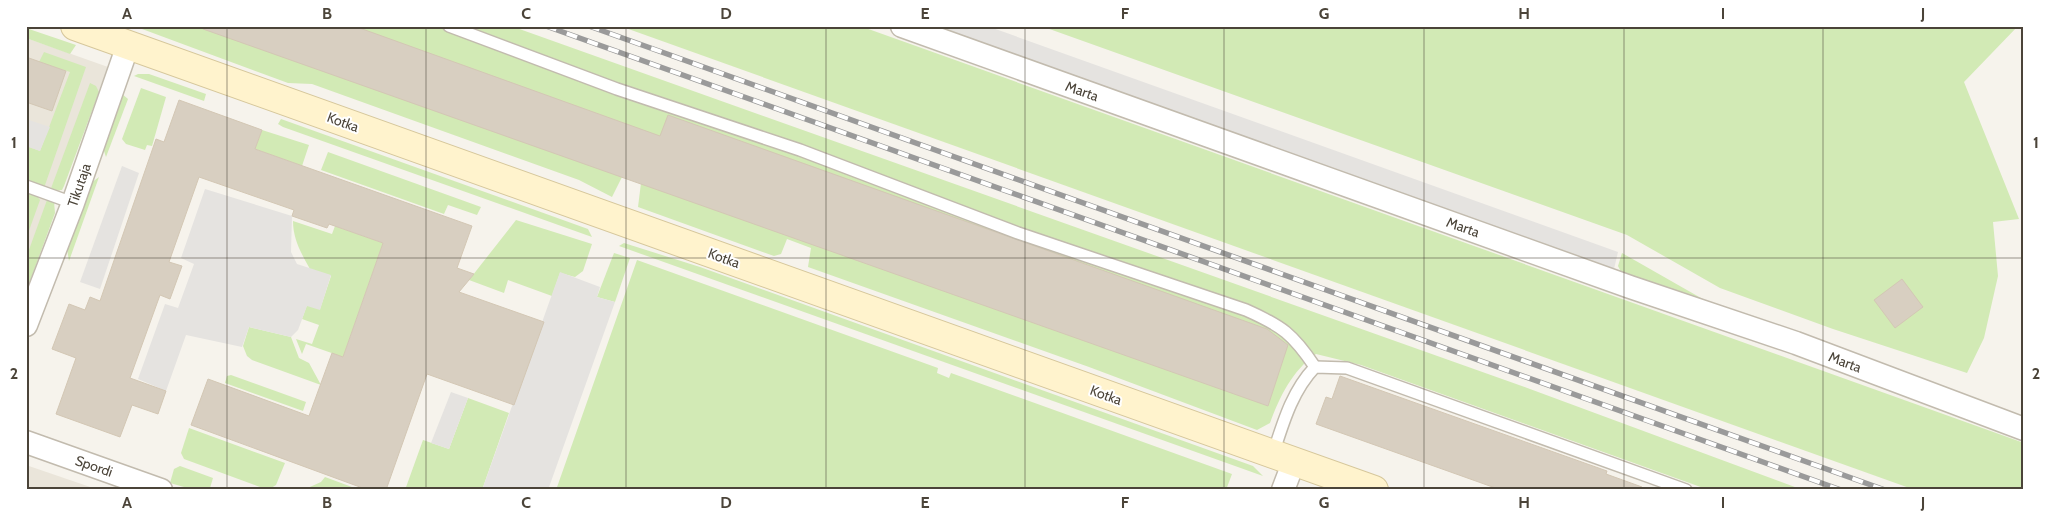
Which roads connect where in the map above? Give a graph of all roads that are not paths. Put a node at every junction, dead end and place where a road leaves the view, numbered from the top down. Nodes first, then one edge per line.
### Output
1 (75, 26) edge
2 (449, 26) edge
3 (902, 26) edge
4 (128, 45) junction
5 (26, 186) edge
6 (73, 203) junction
7 (26, 325) edge
8 (1315, 367) junction
9 (2024, 429) edge
10 (26, 442) edge
11 (1283, 458) junction
12 (161, 490) edge
13 (1283, 490) edge
14 (1374, 490) edge
15 (1686, 490) edge

1 - 4 street, Kotka
2 - 8 lane
3 - 9 street, Marta
4 - 6 street, Tikutaja
4 - 11 street, Kotka
5 - 6 lane
6 - 7 street, Tikutaja
8 - 11 lane
8 - 15 lane
10 - 12 street, Spordi
11 - 13 street
11 - 14 street, Kotka

